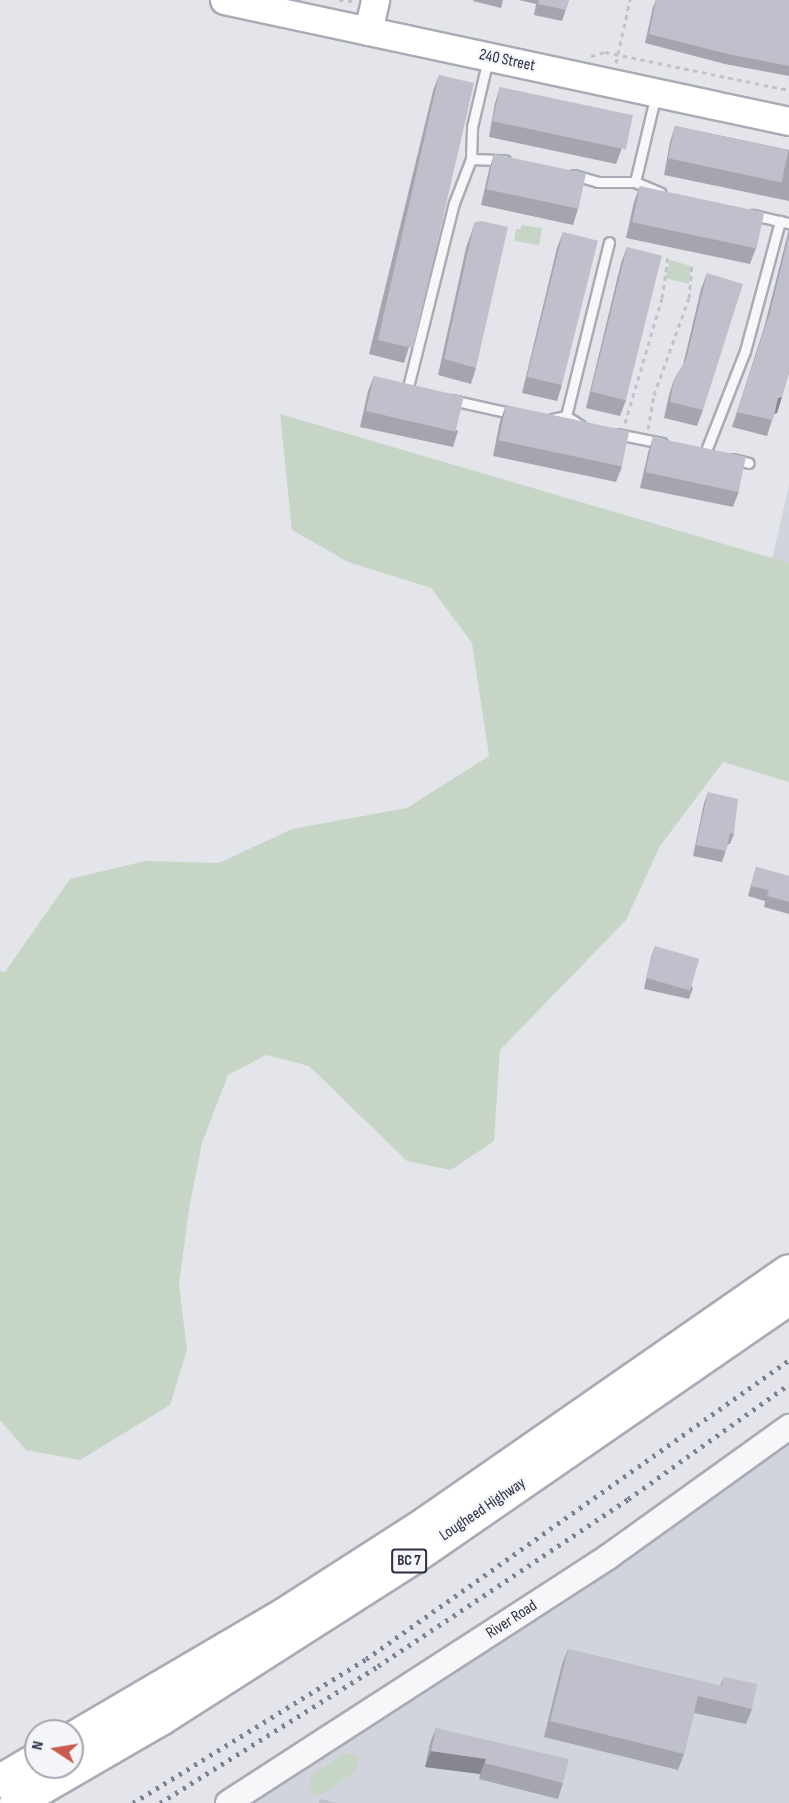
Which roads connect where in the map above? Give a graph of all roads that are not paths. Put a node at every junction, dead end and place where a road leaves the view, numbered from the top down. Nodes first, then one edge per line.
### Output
1 (224, 0) edge
2 (364, 1) edge
3 (368, 31) junction
4 (489, 57) junction
5 (656, 93) junction
6 (789, 121) edge
7 (471, 159) junction
8 (514, 161) edge
9 (566, 173) edge
10 (635, 182) junction
11 (673, 198) edge
12 (742, 213) edge
13 (784, 222) edge
14 (609, 242) dead end
15 (418, 393) edge
16 (439, 397) edge
17 (525, 416) edge
18 (566, 417) junction
19 (536, 418) edge
20 (592, 428) edge
21 (603, 430) edge
22 (670, 445) edge
23 (717, 453) edge
24 (727, 457) edge
25 (749, 463) dead end
26 (789, 1271) edge
27 (789, 1299) edge
28 (789, 1427) edge
29 (84, 1732) edge
30 (24, 1767) edge
31 (0, 1781) edge
32 (16, 1803) edge
33 (228, 1803) edge

1 - 3 main road, 240 Street
2 - 3 main road
3 - 4 main road, 240 Street
4 - 5 main road, 240 Street
4 - 7 lane
5 - 6 main road, 240 Street
5 - 10 lane
7 - 8 lane
7 - 15 lane
9 - 10 lane
10 - 11 lane
12 - 13 lane
13 - 23 lane
14 - 18 lane
16 - 17 lane
18 - 19 lane
18 - 20 lane
21 - 22 lane
24 - 25 lane
26 - 29 highway, Lougheed Highway / BC 7
27 - 32 highway, Lougheed Highway / BC 7
28 - 33 street, River Road
30 - 31 highway

